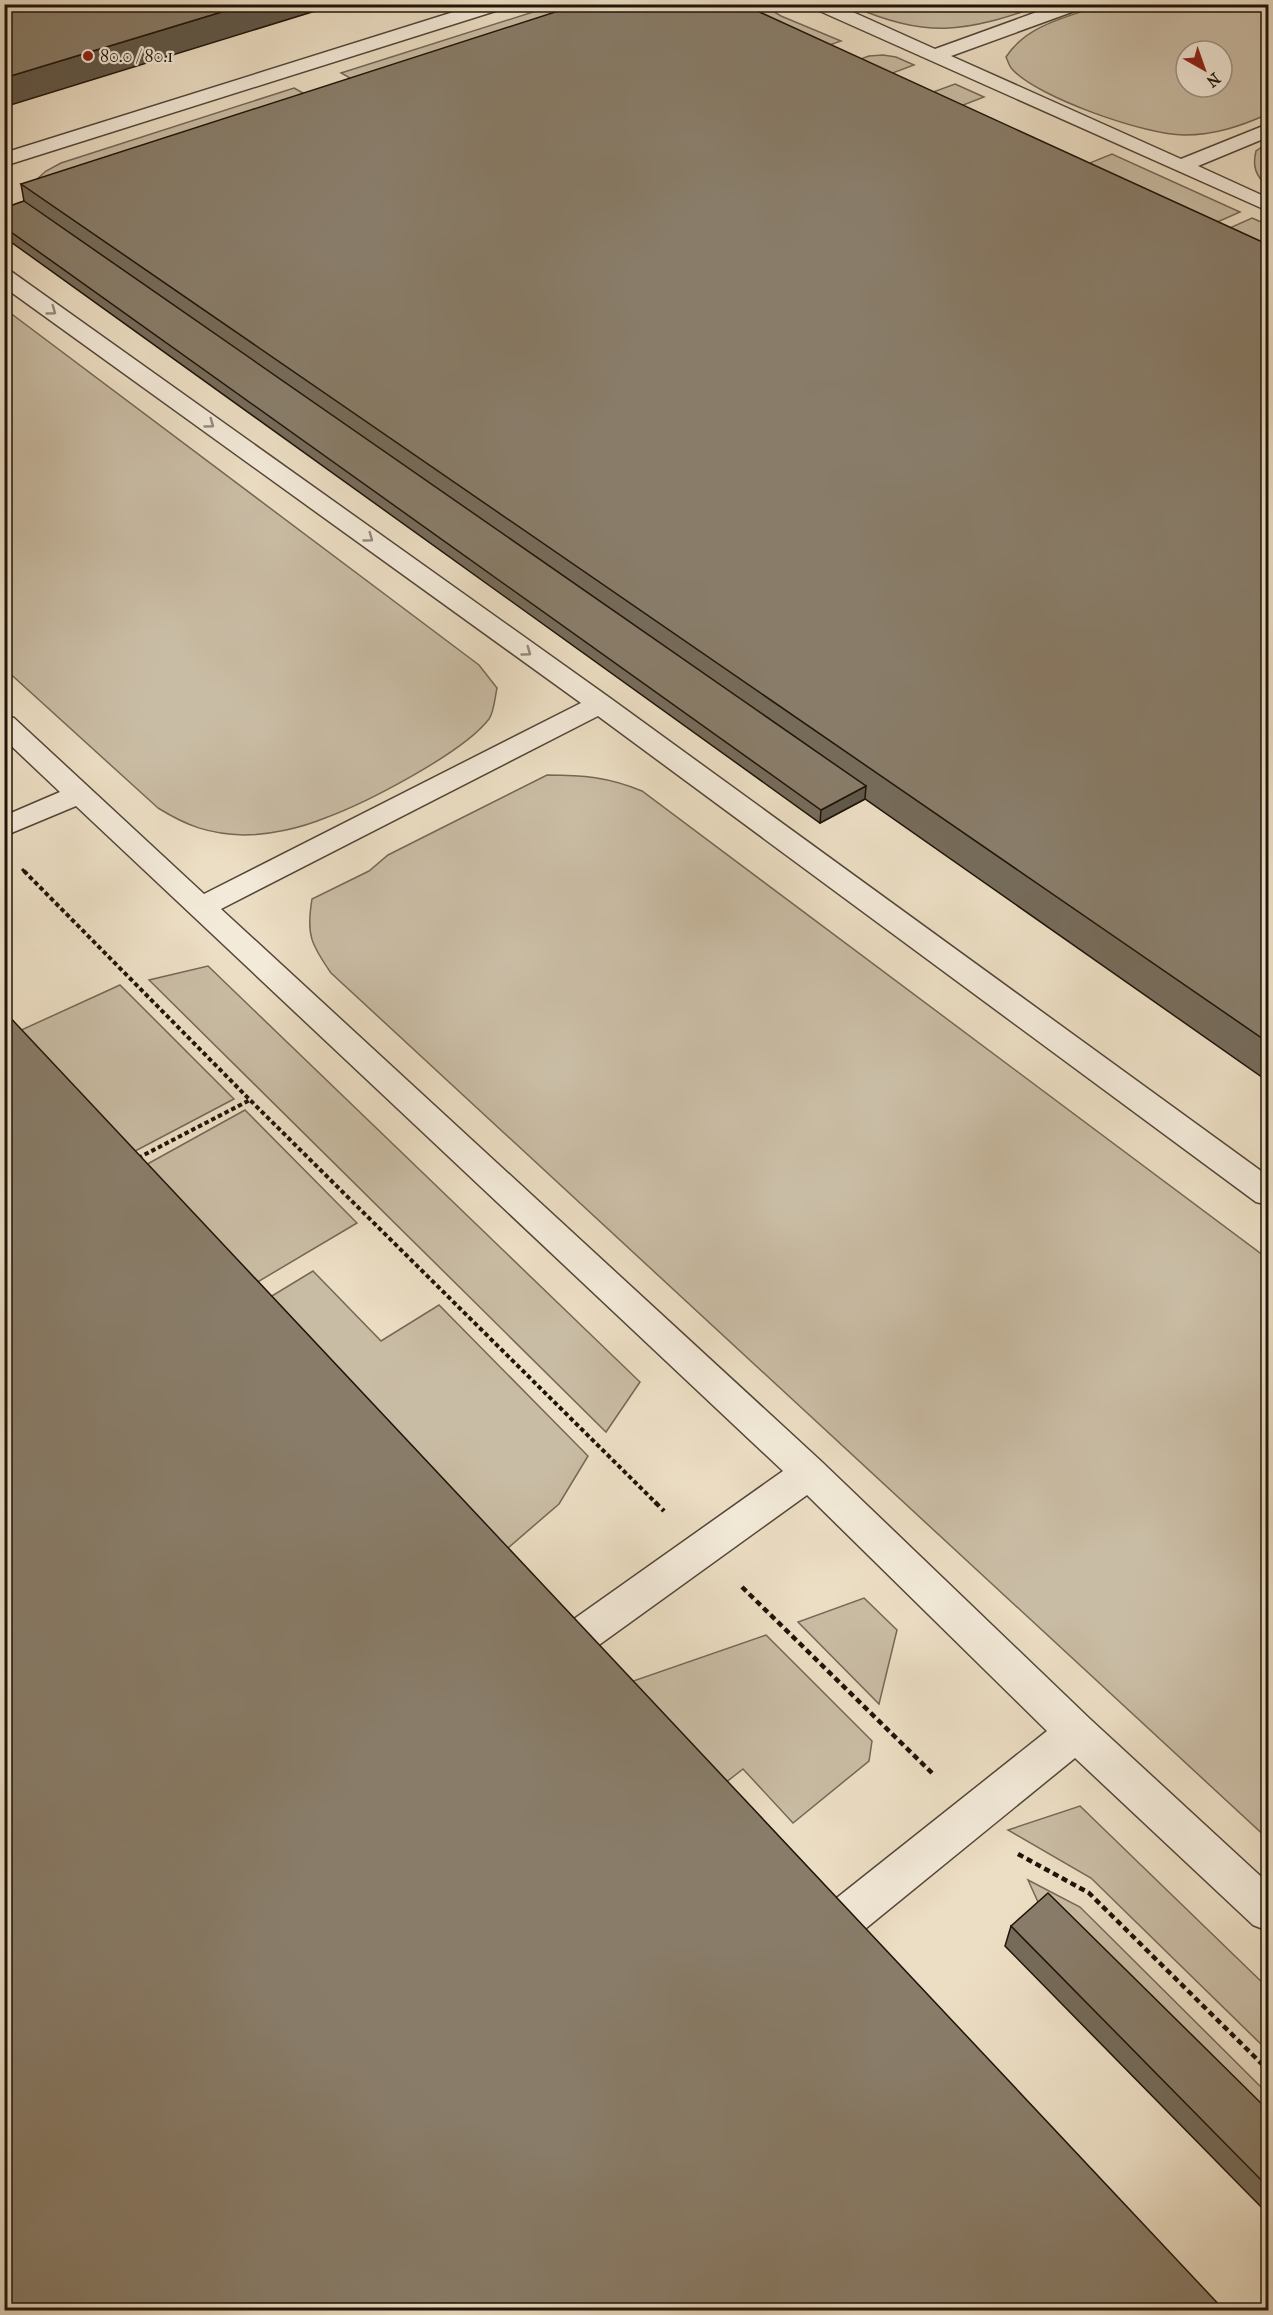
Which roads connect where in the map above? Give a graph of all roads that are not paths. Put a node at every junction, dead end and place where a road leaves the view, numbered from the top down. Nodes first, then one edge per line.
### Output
1 (499, 4) edge
2 (819, 4) edge
3 (1077, 4) edge
4 (934, 56) junction
5 (1269, 130) edge
6 (4, 160) edge
7 (1181, 166) junction
8 (1269, 205) edge
9 (4, 277) edge
10 (600, 704) junction
11 (6, 726) edge
12 (79, 794) junction
13 (4, 827) edge
14 (200, 908) junction
15 (1269, 1193) edge
16 (808, 1473) junction
17 (571, 1643) edge
18 (1076, 1732) junction
19 (1269, 1911) edge
20 (834, 1927) edge

1 - 6 lane
2 - 4 lane
3 - 4 lane
4 - 7 lane
5 - 7 lane
7 - 8 lane
9 -> 10 lane
10 - 14 lane
10 - 15 lane
11 - 12 lane
12 - 13 lane
12 - 14 lane
14 - 16 lane
16 - 17 lane
16 - 18 lane
18 - 19 lane
18 - 20 lane

